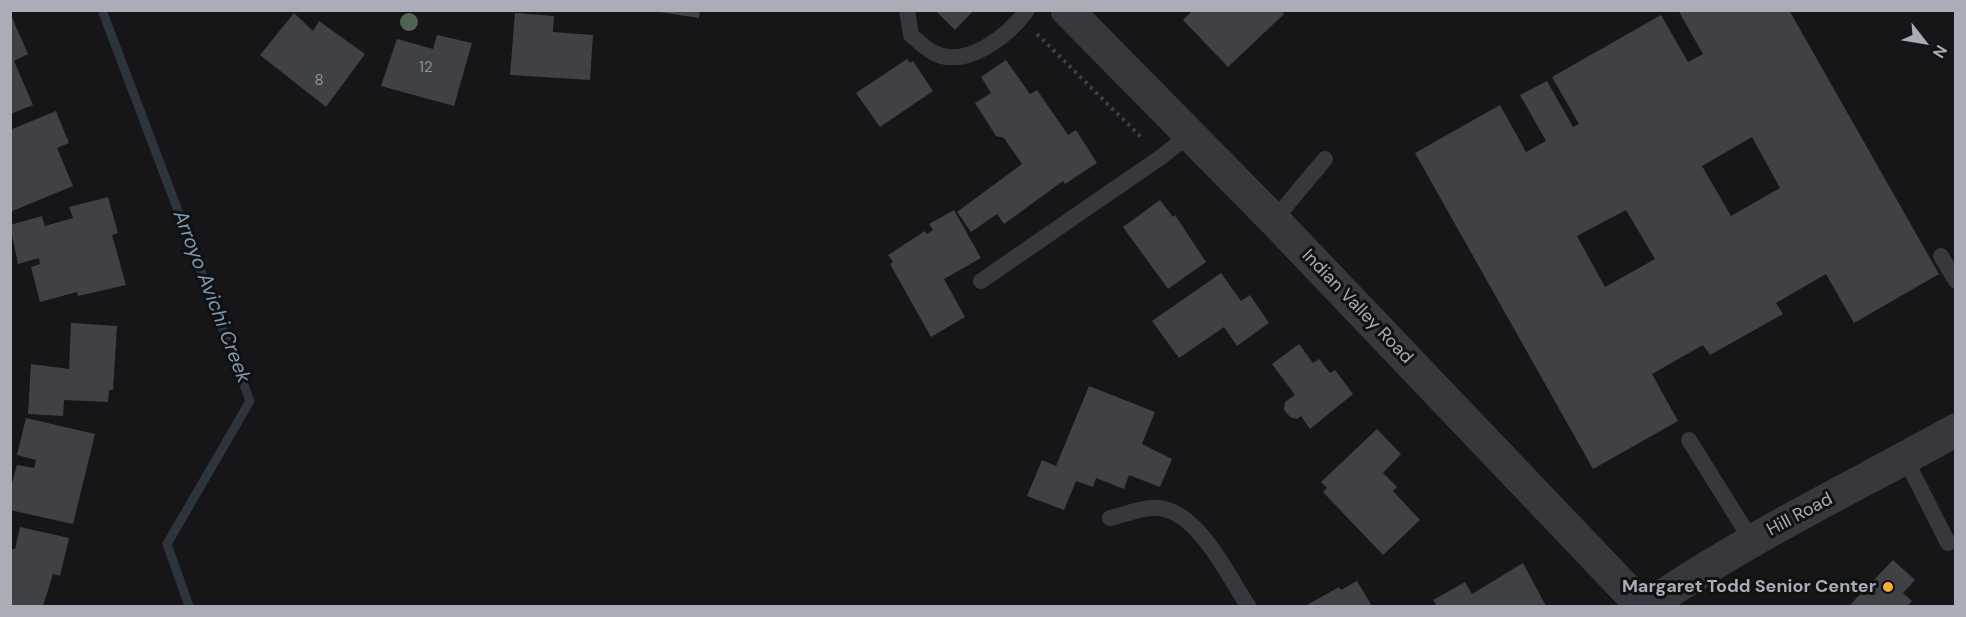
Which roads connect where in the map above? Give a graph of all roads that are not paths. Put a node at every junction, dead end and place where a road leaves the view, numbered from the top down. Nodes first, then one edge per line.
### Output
1 (907, 10) edge
2 (1027, 10) edge
3 (1067, 10) edge
4 (1189, 135) junction
5 (1325, 159) dead end
6 (1274, 220) junction
7 (1941, 256) dead end
8 (981, 281) dead end
9 (1956, 281) edge
10 (1956, 430) edge
11 (1689, 440) dead end
12 (1905, 458) junction
13 (1110, 518) dead end
14 (1752, 541) junction
15 (1948, 543) dead end
16 (1248, 606) edge
17 (1642, 606) edge
18 (1648, 606) edge

1 - 2 lane
3 - 4 street, Indian Valley Road
4 - 6 street, Indian Valley Road
4 - 8 lane
5 - 6 lane
6 - 17 street, Indian Valley Road
7 - 9 lane
10 - 12 street, Hill Road
11 - 14 lane
12 - 14 street, Hill Road
12 - 15 lane
13 - 16 lane
14 - 18 street, Hill Road

